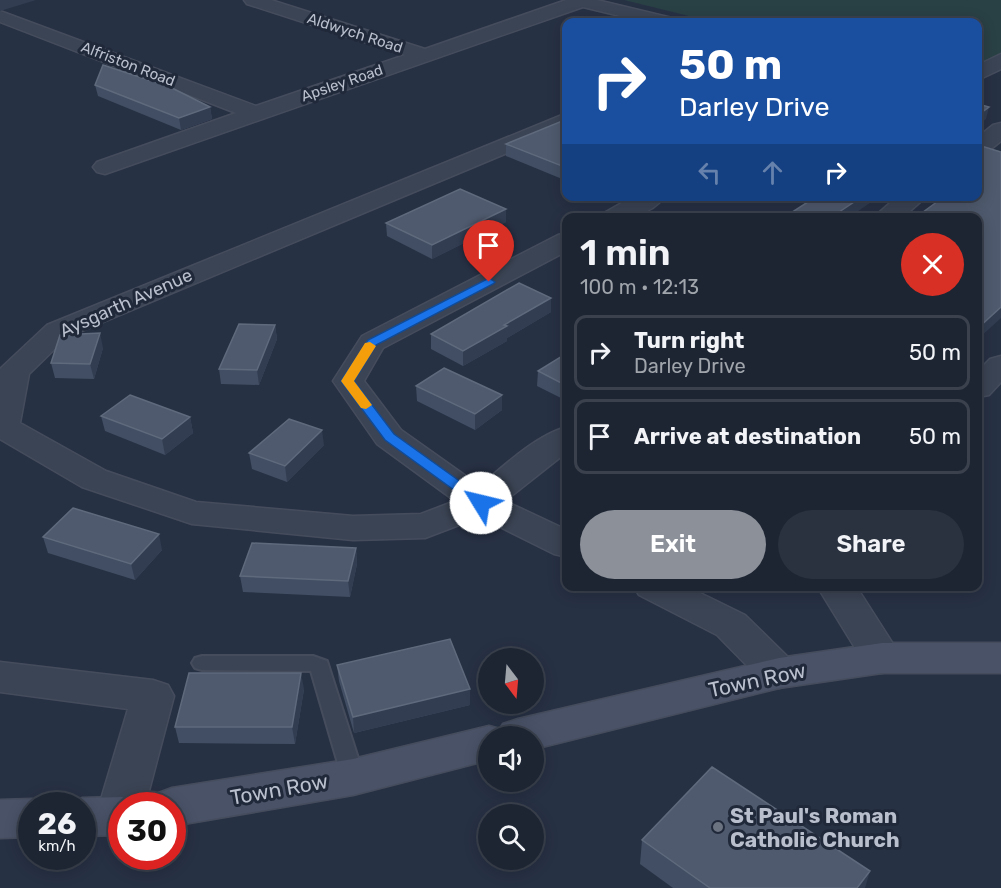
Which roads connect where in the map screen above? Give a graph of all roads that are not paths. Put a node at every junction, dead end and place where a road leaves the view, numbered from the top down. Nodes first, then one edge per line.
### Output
1 (253, 0) edge
2 (578, 1) edge
3 (0, 16) edge
4 (648, 18) edge
5 (424, 56) junction
6 (1001, 60) edge
7 (982, 72) edge
8 (256, 113) junction
9 (998, 118) edge
10 (562, 122) edge
11 (982, 142) edge
12 (105, 167) dead end
13 (644, 201) edge
14 (908, 201) edge
15 (622, 213) edge
16 (892, 213) edge
17 (562, 244) edge
18 (1001, 365) edge
19 (982, 384) edge
20 (562, 441) edge
21 (481, 503) junction
22 (562, 543) edge
23 (662, 591) edge
24 (839, 591) edge
25 (882, 658) junction
26 (1001, 658) edge
27 (202, 663) dead end
28 (779, 673) junction
29 (0, 676) edge
30 (544, 730) edge
31 (478, 747) edge
32 (353, 777) junction
33 (120, 792) edge
34 (186, 805) edge
35 (18, 818) edge
36 (0, 819) edge

1 - 5 street, Aldwych Road
2 - 4 street
2 - 5 street, Apsley Road
3 - 8 street, Alfriston Road
5 - 8 street, Apsley Road
6 - 7 street
8 - 12 street, Apsley Road
9 - 11 street
10 - 21 street, Aysgarth Avenue
13 - 15 street
14 - 16 street
17 - 21 street
18 - 19 street
20 - 21 street
21 - 22 street
23 - 28 street
24 - 25 street
25 - 26 street, Town Row
25 - 28 street, Town Row
27 - 32 lane
28 - 30 street, Town Row
29 - 33 street
31 - 32 street, Town Row
32 - 34 street, Town Row
35 - 36 street

